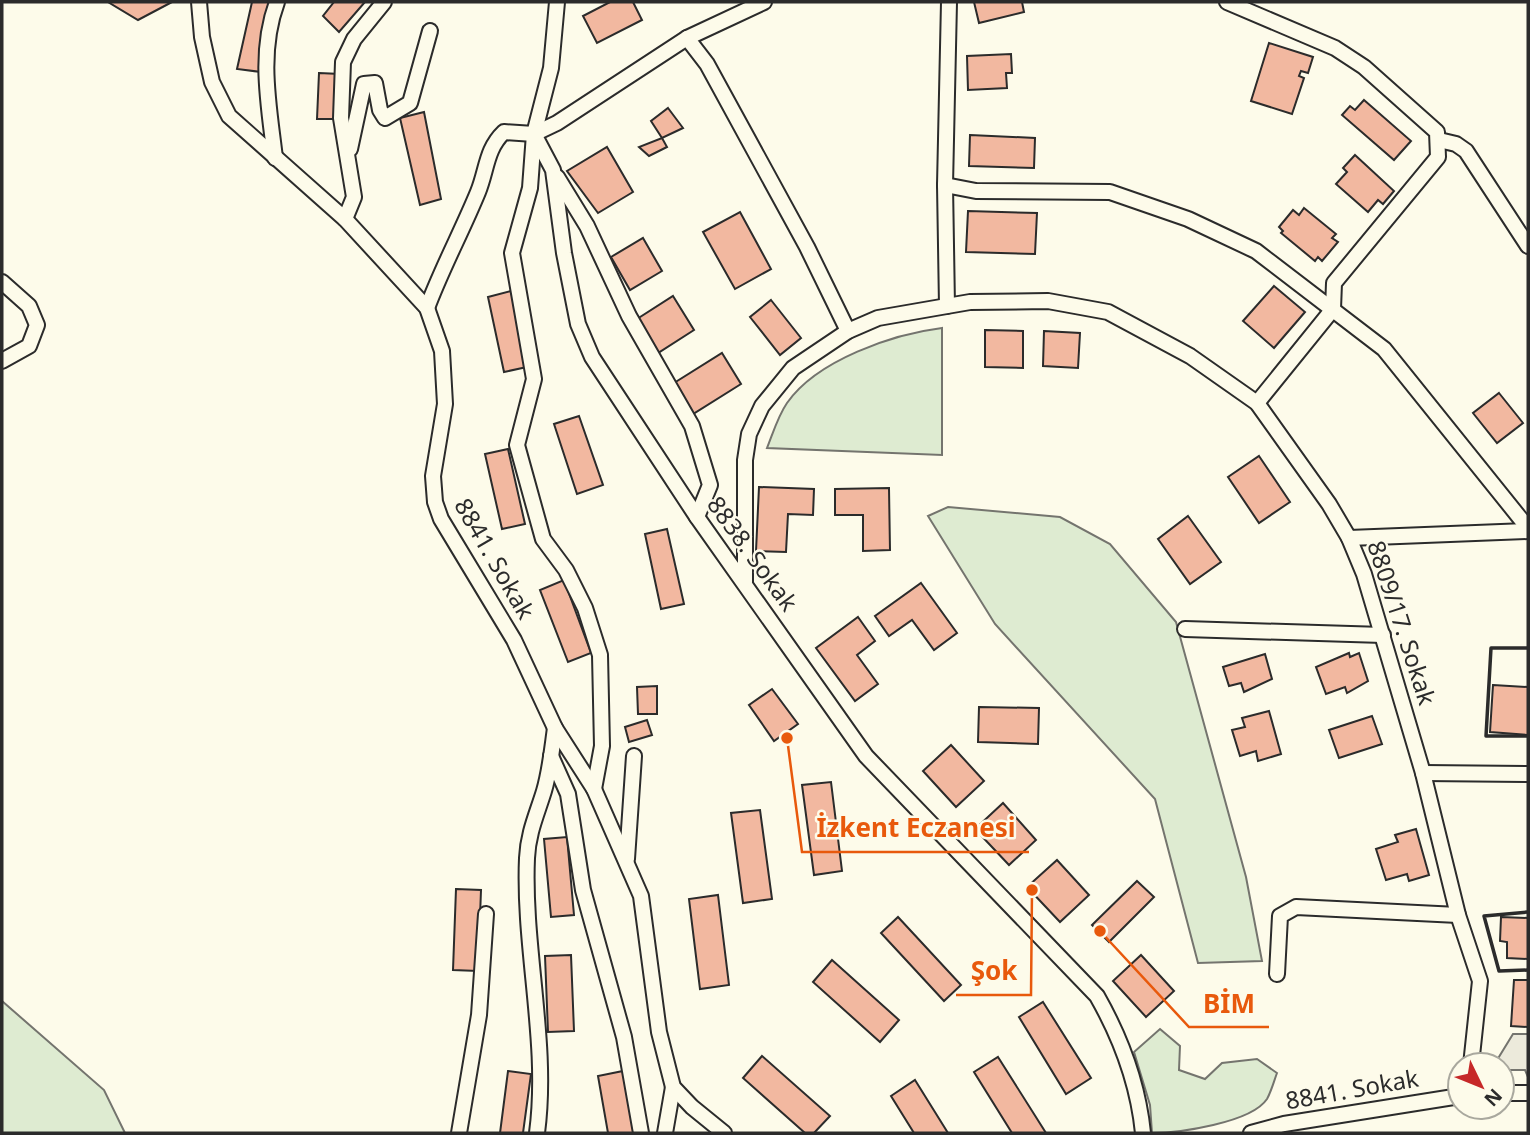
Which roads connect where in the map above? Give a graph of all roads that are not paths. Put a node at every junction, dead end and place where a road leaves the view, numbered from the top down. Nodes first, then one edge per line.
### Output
1 (200, 2) edge
2 (277, 2) edge
3 (384, 2) edge
4 (556, 2) edge
5 (764, 2) edge
6 (949, 2) edge
7 (1227, 2) edge
8 (430, 31) dead end
9 (687, 37) junction
10 (534, 134) junction
11 (1439, 140) junction
12 (275, 158) junction
13 (348, 159) junction
14 (553, 170) junction
15 (945, 184) junction
16 (345, 219) junction
17 (1528, 246) edge
18 (2, 282) edge
19 (947, 306) junction
20 (427, 308) junction
21 (1333, 309) junction
22 (848, 331) junction
23 (2, 361) edge
24 (1257, 403) junction
25 (697, 517) junction
26 (1528, 530) edge
27 (1349, 538) junction
28 (746, 582) junction
29 (1185, 629) dead end
30 (1383, 635) junction
31 (555, 728) junction
32 (551, 755) junction
33 (634, 756) dead end
34 (1423, 773) junction
35 (1528, 774) edge
36 (594, 789) junction
37 (626, 863) junction
38 (486, 914) dead end
39 (1458, 915) junction
40 (1277, 974) dead end
41 (1472, 1051) edge
42 (673, 1087) junction
43 (1446, 1098) edge
44 (459, 1133) edge
45 (537, 1133) edge
46 (641, 1133) edge
47 (665, 1133) edge
48 (724, 1133) edge
49 (1143, 1133) edge
50 (1251, 1133) edge

1 - 12 street, 8841. Sokak
2 - 12 street
3 - 13 street
4 - 10 street
5 - 9 street
6 - 15 street
7 - 11 street
8 - 13 street
9 - 10 street
9 - 22 street
10 - 14 street, 8838. Sokak
10 - 20 street
10 - 36 street
11 - 17 street
11 - 21 street
12 - 16 street, 8841. Sokak
13 - 16 street
14 - 25 street, 8838. Sokak
14 - 25 street
15 - 19 street
15 - 21 street
16 - 20 street, 8841. Sokak
18 - 23 street
19 - 22 street, 8809/17. Sokak
19 - 24 street, 8809/17. Sokak
20 - 31 street, 8841. Sokak
21 - 24 street
21 - 26 street
22 - 28 street, 8809/17. Sokak
24 - 27 street, 8809/17. Sokak
25 - 28 street, 8838. Sokak
26 - 27 street
27 - 30 street, 8809/17. Sokak
28 - 49 street, 8838. Sokak
29 - 30 street
30 - 34 street, 8809/17. Sokak
31 - 32 street
31 - 36 street, 8841. Sokak
32 - 45 street
32 - 46 street
33 - 37 street
34 - 35 street
34 - 39 street, 8809/17. Sokak
36 - 37 street, 8841. Sokak
37 - 42 street, 8841. Sokak
38 - 44 street
39 - 40 street
39 - 41 street, 8809/17. Sokak
42 - 47 street
42 - 48 street
43 - 50 street, 8841. Sokak

